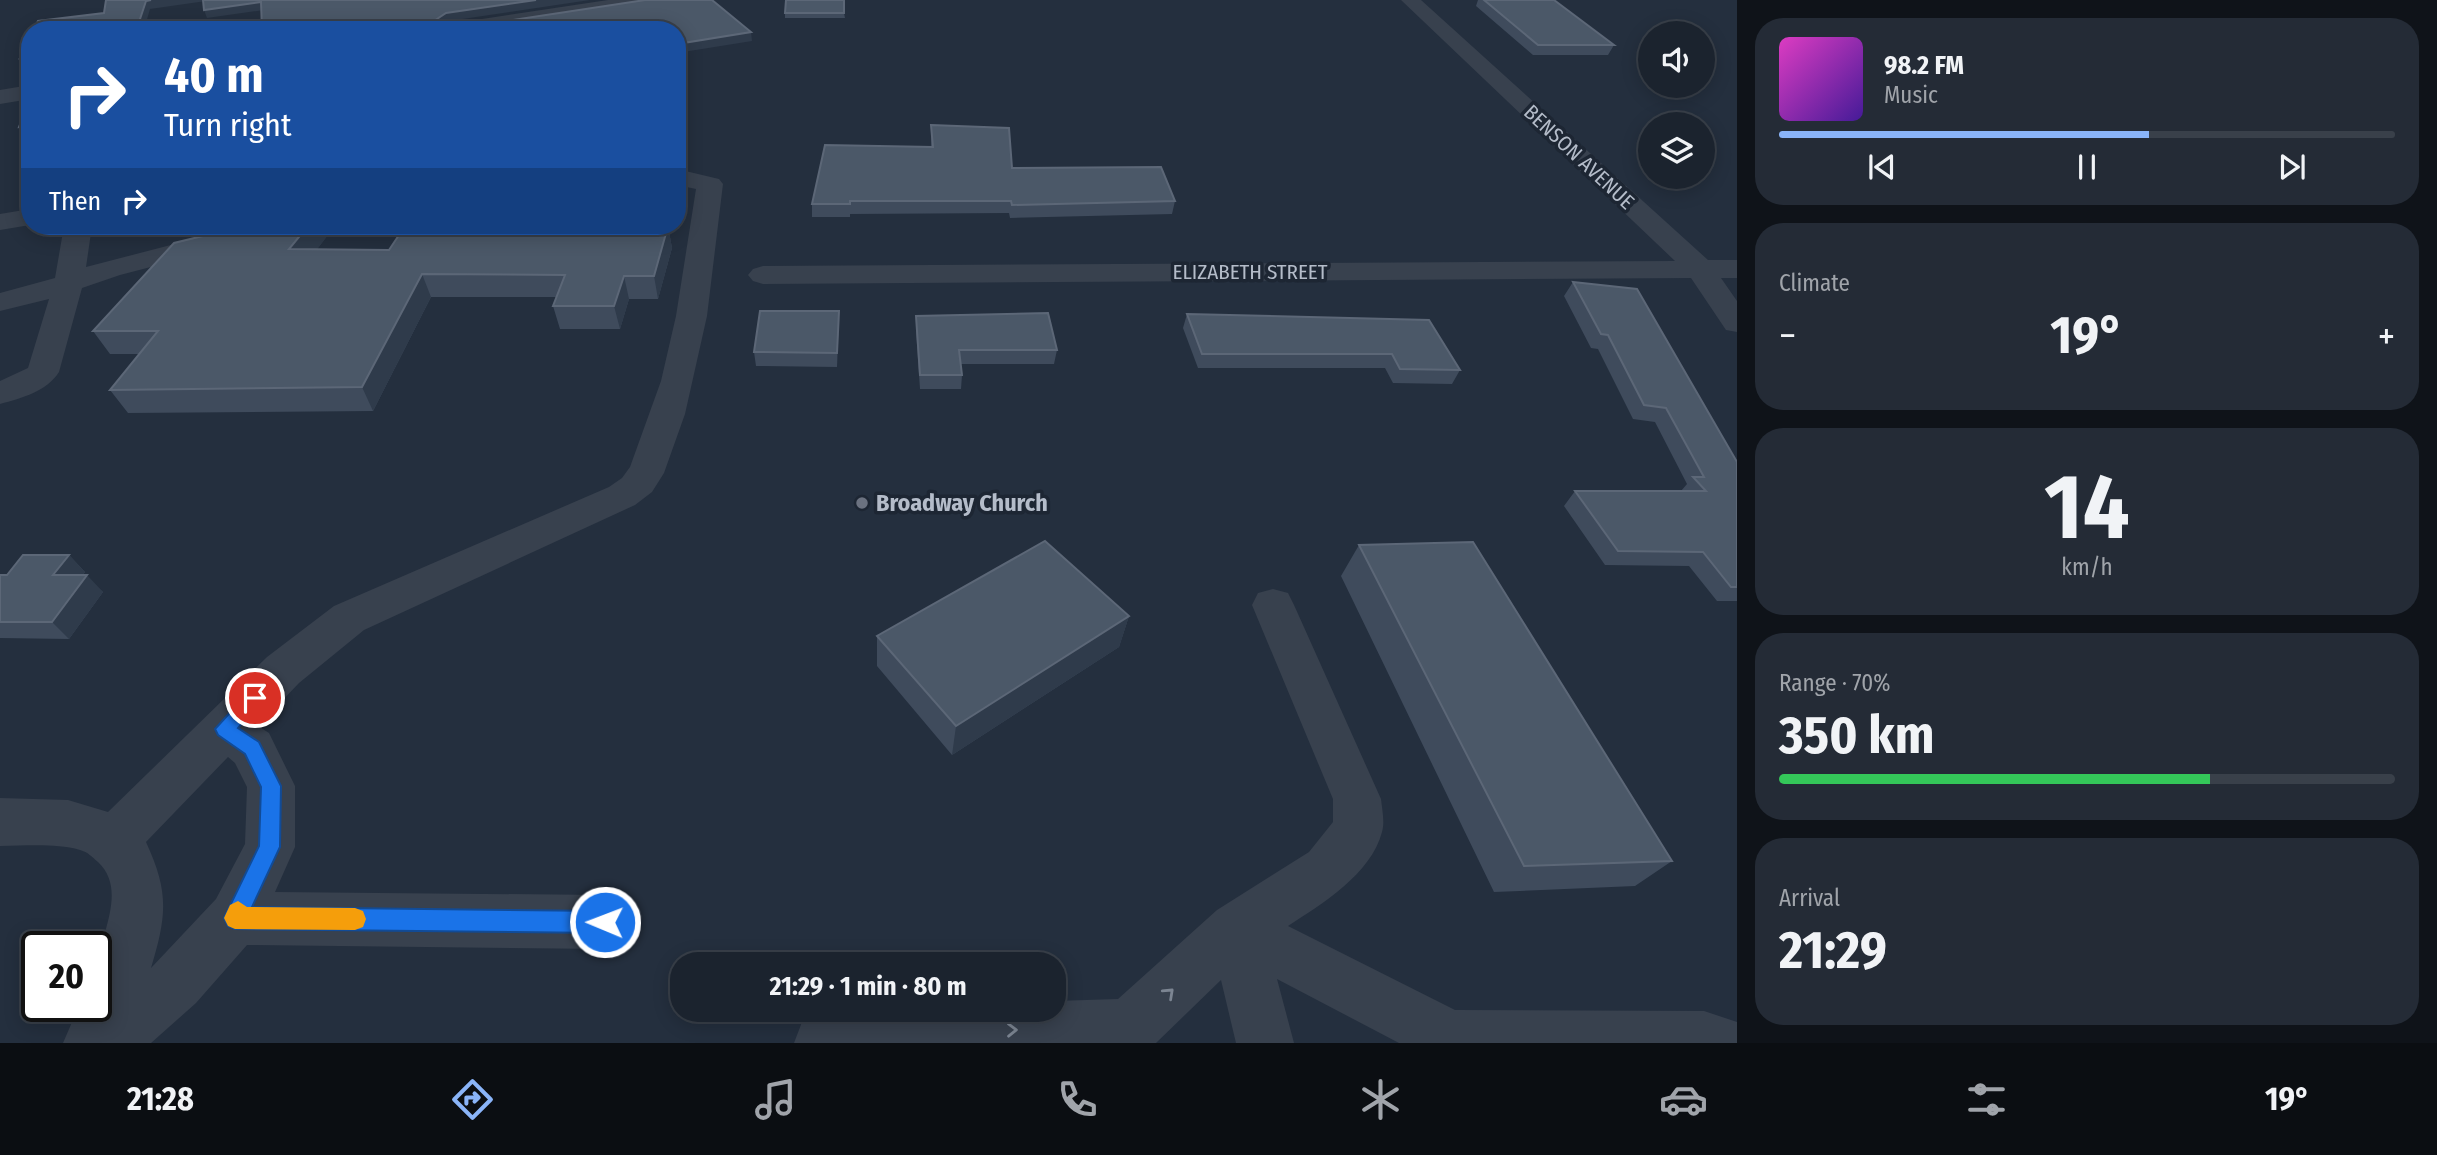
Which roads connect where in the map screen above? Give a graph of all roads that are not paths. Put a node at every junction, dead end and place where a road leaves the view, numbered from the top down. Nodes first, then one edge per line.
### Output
1 (645, 0) edge
2 (1410, 0) edge
3 (508, 21) edge
4 (21, 94) edge
5 (0, 97) edge
6 (686, 179) edge
7 (692, 215) edge
8 (21, 218) edge
9 (0, 222) edge
10 (77, 235) edge
11 (242, 235) edge
12 (1699, 268) junction
13 (1737, 268) edge
14 (763, 275) dead end
15 (69, 282) junction
16 (0, 302) edge
17 (1737, 323) edge
18 (0, 393) edge
19 (1273, 605) dead end
20 (240, 713) junction
21 (0, 822) edge
22 (113, 841) junction
23 (235, 918) junction
24 (605, 922) dead end
25 (1236, 929) junction
26 (1128, 1035) edge
27 (1452, 1041) edge
28 (92, 1043) edge
29 (108, 1043) edge
30 (823, 1043) edge
31 (1265, 1043) edge
32 (1718, 1043) edge

1 - 3 street
2 - 12 street, BENSON AVENUE
4 - 5 street
6 - 7 street
7 - 20 street
8 - 9 street
10 - 15 street
11 - 15 street
12 - 13 street, ELIZABETH STREET
12 - 14 street, ELIZABETH STREET
12 - 17 street, BENSON AVENUE
15 - 16 street
15 - 18 street
19 - 25 street
20 - 22 street
20 - 23 street
21 - 22 street
22 - 28 street
23 - 24 street
23 - 29 street
26 -> 25 street
25 - 27 street
25 - 31 street
30 -> 26 street
27 - 32 street

